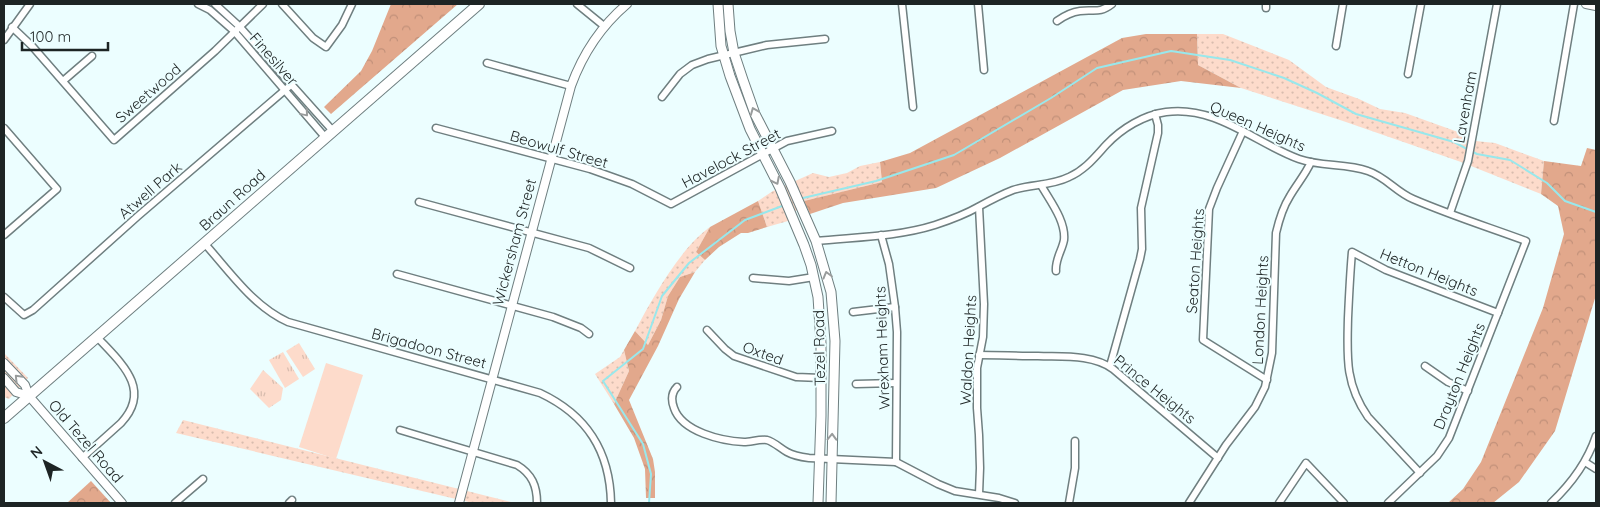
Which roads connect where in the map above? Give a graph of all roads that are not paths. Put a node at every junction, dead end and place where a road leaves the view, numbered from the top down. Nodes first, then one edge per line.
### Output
1 (30, 4) edge
2 (198, 4) edge
3 (215, 4) edge
4 (263, 4) edge
5 (282, 4) edge
6 (352, 4) edge
7 (479, 4) edge
8 (577, 4) edge
9 (627, 4) edge
10 (718, 4) edge
11 (728, 4) edge
12 (902, 4) edge
13 (978, 4) edge
14 (1112, 4) edge
15 (1343, 4) edge
16 (1421, 4) edge
17 (1497, 4) edge
18 (1574, 4) edge
19 (1586, 4) edge
20 (1596, 6) edge
21 (1057, 21) dead end
22 (239, 26) junction
23 (604, 26) junction
24 (12, 28) junction
25 (234, 31) junction
26 (825, 39) dead end
27 (4, 40) edge
28 (1336, 46) dead end
29 (734, 53) junction
30 (723, 55) junction
31 (92, 56) dead end
32 (487, 63) dead end
33 (984, 70) dead end
34 (1408, 74) dead end
35 (63, 81) junction
36 (292, 84) junction
37 (571, 86) junction
38 (285, 90) junction
39 (662, 97) dead end
40 (913, 107) dead end
41 (1155, 114) junction
42 (1554, 121) dead end
43 (4, 128) edge
44 (436, 128) dead end
45 (832, 131) dead end
46 (1243, 131) junction
47 (329, 134) junction
48 (772, 150) junction
49 (763, 155) junction
50 (551, 159) junction
51 (1311, 162) junction
52 (1041, 185) junction
53 (798, 199) junction
54 (420, 202) dead end
55 (786, 203) junction
56 (671, 204) joint
57 (979, 207) junction
58 (1450, 213) junction
59 (531, 232) junction
60 (4, 235) edge
61 (882, 235) junction
62 (816, 241) junction
63 (1526, 241) joint
64 (205, 244) junction
65 (630, 268) dead end
66 (1056, 271) dead end
67 (397, 274) dead end
68 (814, 277) junction
69 (753, 278) dead end
70 (4, 297) edge
71 (511, 305) junction
72 (895, 307) junction
73 (853, 312) dead end
74 (1498, 313) junction
75 (707, 330) dead end
76 (589, 334) dead end
77 (97, 337) junction
78 (979, 355) junction
79 (4, 363) edge
80 (1110, 366) junction
81 (1425, 366) dead end
82 (4, 378) edge
83 (492, 378) junction
84 (820, 378) junction
85 (1267, 380) junction
86 (896, 383) junction
87 (856, 384) dead end
88 (676, 387) dead end
89 (1468, 391) junction
90 (29, 396) junction
91 (4, 418) edge
92 (400, 430) dead end
93 (1596, 436) edge
94 (1075, 440) dead end
95 (473, 452) junction
96 (82, 458) junction
97 (820, 458) junction
98 (831, 458) junction
99 (1218, 458) junction
100 (896, 462) junction
101 (1585, 462) junction
102 (1596, 469) edge
103 (1420, 473) junction
104 (203, 479) dead end
105 (979, 494) junction
106 (122, 503) edge
107 (175, 503) edge
108 (459, 503) edge
109 (537, 503) edge
110 (612, 503) edge
111 (818, 503) edge
112 (831, 503) edge
113 (1015, 503) edge
114 (1068, 503) edge
115 (1188, 503) edge
116 (1279, 503) edge
117 (1344, 503) edge
118 (1388, 503) edge
119 (1551, 503) edge

1 - 24 street
2 - 25 street, Finesilver
3 - 22 street, Finesilver
4 - 22 street, Sweetwood
5 - 6 street
7 - 47 main road, Braun Road
8 - 23 street
9 - 23 street, Wickersham Street
10 - 30 main road, Tezel Road
11 - 29 main road, Tezel Road
12 - 40 street
13 - 33 street
14 - 21 street
15 - 28 street
16 - 34 street
17 - 58 street, Lavenham
18 - 42 street
19 - 20 street
22 - 25 street, Sweetwood
22 - 36 street, Finesilver
23 - 37 street, Wickersham Street
24 - 27 street
24 - 35 street
25 - 35 street, Sweetwood
25 - 38 street, Finesilver
26 - 29 street
29 - 30 street
48 -> 29 main road, Tezel Road
30 - 39 street
30 - 49 main road, Tezel Road
31 - 35 street
32 - 37 street
36 - 38 street, Atwell Park
36 - 47 street, Finesilver
37 - 50 street, Wickersham Street
38 -> 47 street, Finesilver
38 - 70 street, Atwell Park
41 - 46 street, Queen Heights
41 - 52 street, Queen Heights
41 - 80 street
43 - 60 street
44 - 50 street, Beowulf Street
45 - 48 street, Havelock Street
46 - 51 street, Queen Heights
46 - 85 street, Seaton Heights
47 - 64 main road, Braun Road
48 - 49 street, Havelock Street
48 - 53 main road, Tezel Road
49 -> 55 main road, Tezel Road
49 - 56 street, Havelock Street
50 - 56 street, Beowulf Street
50 - 59 street, Wickersham Street
51 - 58 street, Queen Heights
51 - 85 street, London Heights
52 - 57 street, Queen Heights
52 - 66 street
53 - 55 street
53 - 62 main road, Tezel Road
54 - 59 street
55 - 68 main road, Tezel Road
57 - 61 street, Queen Heights
57 - 78 street, Waldon Heights
58 - 63 street, Queen Heights
59 - 65 street
59 - 71 street, Wickersham Street
61 - 62 street, Queen Heights
61 - 72 street, Wrexham Heights
98 -> 62 main road, Tezel Road
63 - 74 street, Drayton Heights
64 - 77 main road, Braun Road
64 - 83 street, Brigadoon Street
67 - 71 street
68 - 69 street
68 - 84 main road, Tezel Road
71 - 76 street
71 - 83 street, Wickersham Street
72 - 73 street
72 - 86 street, Wrexham Heights
74 - 89 street, Drayton Heights
74 - 103 street, Hetton Heights
75 - 84 street, Oxted
77 - 90 main road, Braun Road
77 - 96 street
78 - 80 street, Prince Heights
78 - 105 street, Waldon Heights
90 -> 79 street
80 - 99 street, Prince Heights
81 - 89 street
82 - 90 street
83 - 95 street, Wickersham Street
83 - 110 street, Brigadoon Street
84 - 97 main road, Tezel Road
85 - 99 street, London Heights
86 - 87 street
86 - 100 street, Wrexham Heights
88 - 97 street
89 - 103 street, Drayton Heights
90 - 91 main road, Braun Road
90 - 96 street, Old Tezel Road
92 - 95 street
93 - 101 street
94 - 114 street
95 - 108 street, Wickersham Street
95 - 109 street
96 - 106 street, Old Tezel Road
97 - 98 street
97 - 111 main road, Tezel Road
98 - 100 street
98 - 112 main road, Tezel Road
99 - 115 street, London Heights
100 - 105 street
101 - 102 street
101 - 119 street
103 - 118 street, Drayton Heights
104 - 107 street
105 - 113 street
116 - 117 street

